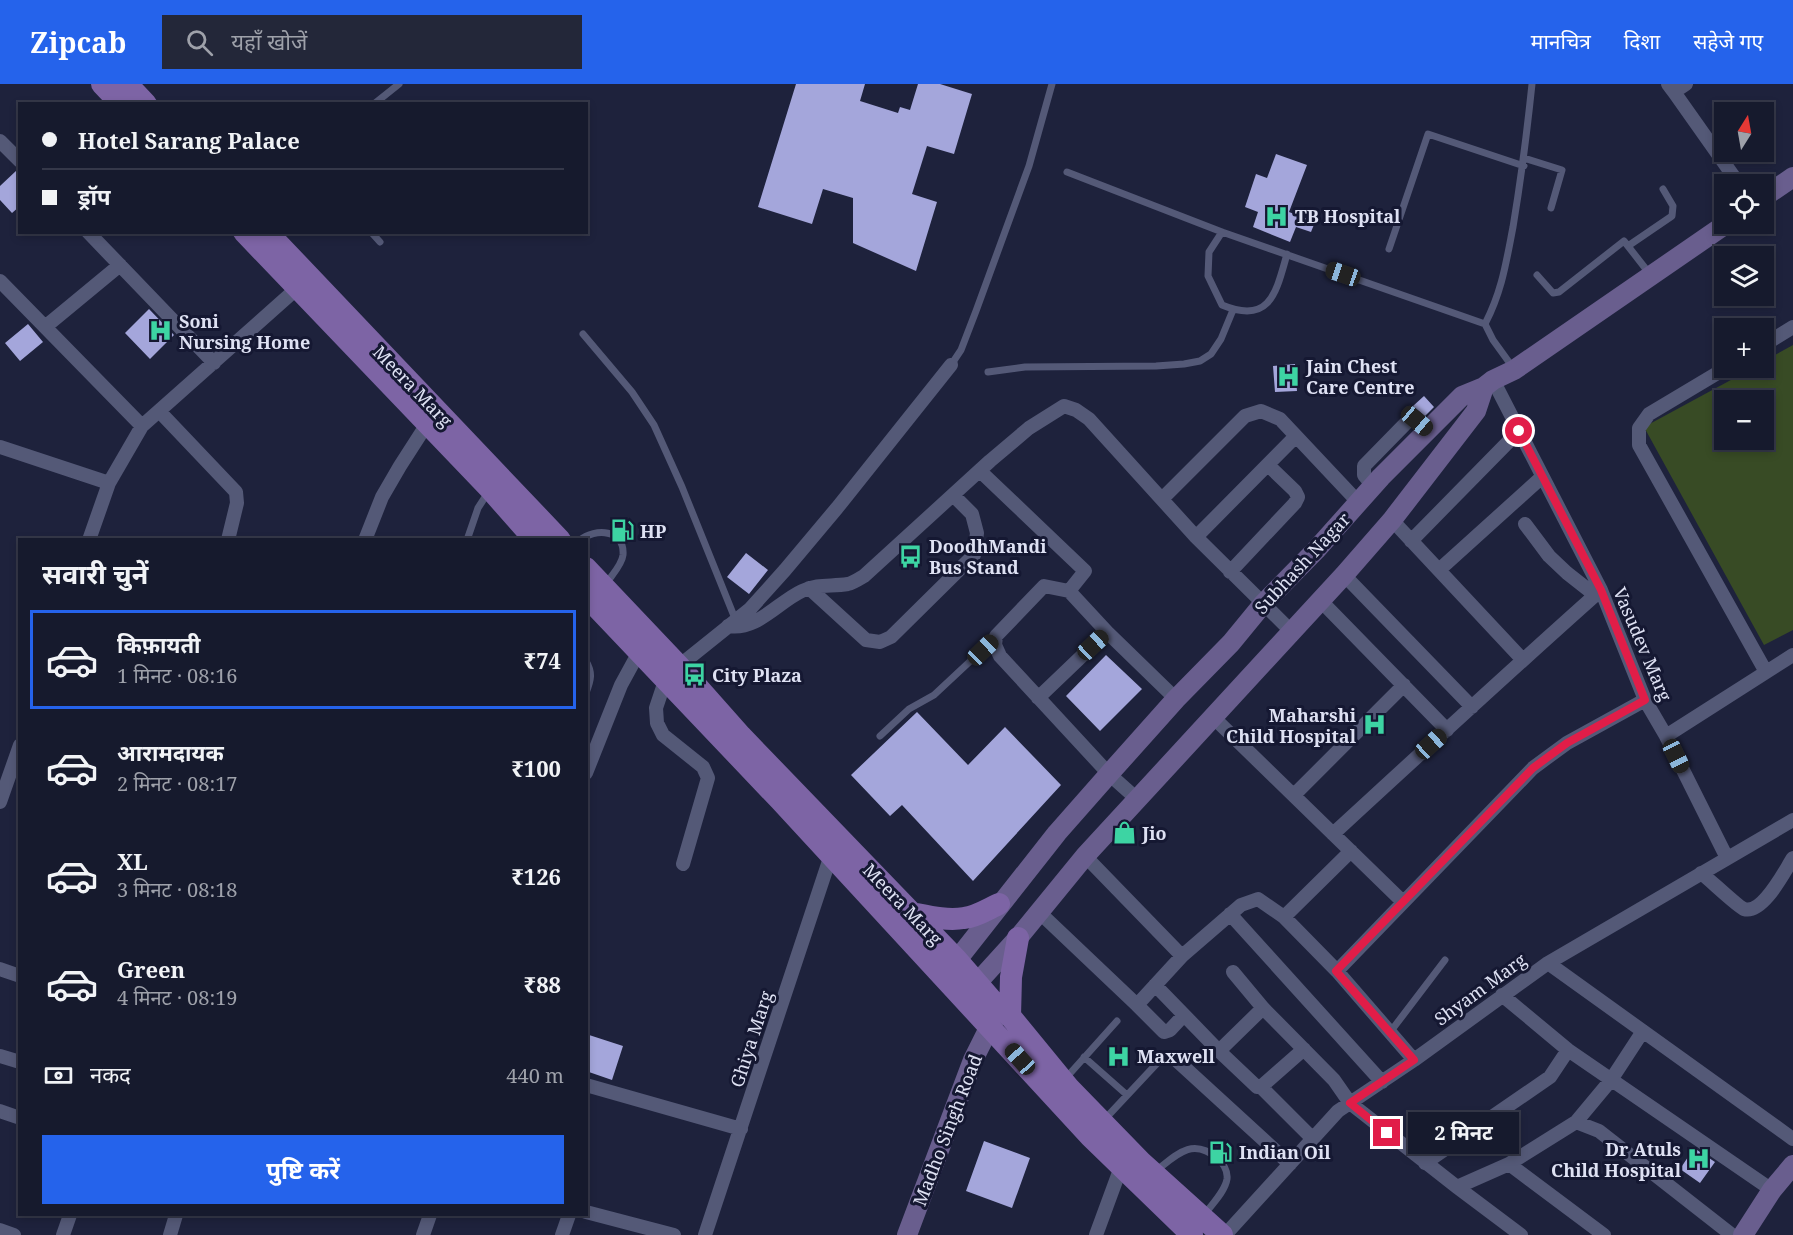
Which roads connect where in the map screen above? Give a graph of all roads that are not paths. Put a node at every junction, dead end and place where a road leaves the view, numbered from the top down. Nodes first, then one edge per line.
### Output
1 (102, 84) edge
2 (399, 84) edge
3 (1052, 84) edge
4 (1532, 84) edge
5 (1686, 84) edge
6 (1671, 88) edge
7 (120, 98) edge
8 (137, 102) edge
9 (376, 102) edge
10 (0, 141) edge
11 (18, 159) edge
12 (1524, 162) junction
13 (1067, 172) dead end
14 (1732, 174) edge
15 (1793, 177) edge
16 (1663, 189) dead end
17 (1774, 190) edge
18 (1551, 208) dead end
19 (1222, 232) junction
20 (1714, 232) edge
21 (90, 234) edge
22 (245, 234) edge
23 (268, 234) edge
24 (373, 234) edge
25 (380, 242) dead end
26 (1628, 246) junction
27 (1389, 249) dead end
28 (1287, 254) junction
29 (120, 265) junction
30 (1537, 275) dead end
31 (1651, 275) junction
32 (303, 283) junction
33 (2, 286) edge
34 (1233, 310) junction
35 (1485, 324) junction
36 (45, 327) junction
37 (1793, 327) edge
38 (584, 334) dead end
39 (1774, 339) edge
40 (214, 363) junction
41 (951, 365) joint
42 (1515, 369) junction
43 (988, 372) dead end
44 (1714, 375) edge
45 (1489, 384) junction
46 (159, 411) junction
47 (427, 424) junction
48 (142, 426) junction
49 (1519, 431) junction
50 (1296, 436) junction
51 (0, 447) edge
52 (1268, 465) junction
53 (980, 471) junction
54 (1542, 477) junction
55 (109, 483) junction
56 (490, 489) junction
57 (954, 496) junction
58 (1162, 499) junction
59 (1359, 503) junction
60 (1392, 520) junction
61 (1525, 524) dead end
62 (1196, 537) junction
63 (90, 538) edge
64 (228, 538) edge
65 (366, 538) edge
66 (468, 538) edge
67 (533, 538) edge
68 (558, 538) edge
69 (583, 538) edge
70 (1411, 541) junction
71 (1439, 570) junction
72 (1230, 572) junction
73 (588, 573) edge
74 (1344, 575) junction
75 (809, 588) junction
76 (595, 591) edge
77 (1069, 591) junction
78 (1598, 592) junction
79 (1320, 600) junction
80 (1263, 604) junction
81 (732, 623) junction
82 (1291, 631) junction
83 (1107, 632) junction
84 (996, 636) junction
85 (646, 645) junction
86 (1793, 654) edge
87 (1522, 659) junction
88 (588, 665) edge
89 (672, 672) junction
90 (1766, 672) junction
91 (1404, 685) junction
92 (588, 687) edge
93 (1038, 698) junction
94 (1176, 699) junction
95 (1645, 700) junction
96 (1472, 707) junction
97 (1213, 717) junction
98 (1447, 730) junction
99 (880, 736) dead end
100 (1666, 736) junction
101 (18, 751) edge
102 (588, 768) edge
103 (1109, 774) junction
104 (1294, 795) junction
105 (1137, 799) junction
106 (0, 802) edge
107 (1793, 820) edge
108 (1333, 834) junction
109 (1351, 851) junction
110 (831, 855) junction
111 (1085, 856) junction
112 (1727, 858) junction
113 (1793, 858) edge
114 (683, 864) dead end
115 (1701, 873) junction
116 (1403, 902) junction
117 (999, 904) junction
118 (1040, 912) junction
119 (911, 913) junction
120 (1230, 914) junction
121 (1284, 916) junction
122 (1018, 938) junction
123 (1182, 956) junction
124 (1445, 960) dead end
125 (1548, 963) junction
126 (949, 967) junction
127 (0, 969) edge
128 (1336, 971) junction
129 (1233, 972) dead end
130 (18, 975) edge
131 (1155, 985) junction
132 (970, 990) junction
133 (1502, 995) junction
134 (1137, 1005) junction
135 (1263, 1008) junction
136 (1184, 1015) junction
137 (1000, 1017) junction
138 (1117, 1021) dead end
139 (1391, 1031) junction
140 (1643, 1031) junction
141 (1304, 1049) junction
142 (1568, 1050) junction
143 (1219, 1051) junction
144 (0, 1056) edge
145 (1084, 1057) junction
146 (1167, 1058) joint
147 (1414, 1060) junction
148 (18, 1061) edge
149 (1611, 1080) junction
150 (1063, 1081) junction
151 (1382, 1082) junction
152 (588, 1086) edge
153 (1260, 1086) junction
154 (1127, 1095) junction
155 (1350, 1103) junction
156 (0, 1111) edge
157 (18, 1117) edge
158 (1102, 1122) junction
159 (1576, 1122) junction
160 (741, 1129) junction
161 (1313, 1139) junction
162 (1793, 1139) edge
163 (1425, 1162) junction
164 (1290, 1164) junction
165 (1509, 1164) junction
166 (1793, 1165) edge
167 (1121, 1167) junction
168 (1154, 1173) junction
169 (1457, 1188) junction
170 (1772, 1190) junction
171 (588, 1213) edge
172 (70, 1216) edge
173 (176, 1216) edge
174 (430, 1216) edge
175 (569, 1216) edge
176 (1197, 1226) edge
177 (63, 1235) edge
178 (170, 1235) edge
179 (423, 1235) edge
180 (562, 1235) edge
181 (674, 1235) edge
182 (705, 1235) edge
183 (907, 1235) edge
184 (1096, 1235) edge
185 (1224, 1235) edge
186 (1521, 1235) edge
187 (1604, 1235) edge
188 (1732, 1235) edge
189 (1743, 1235) edge

1 - 7 main road
2 - 9 lane
3 - 41 lane
4 - 12 lane
5 - 6 street
6 - 14 street
7 - 8 main road
10 - 11 street
12 - 18 lane
12 - 27 lane
12 - 35 lane
13 - 19 lane
15 - 17 street
16 - 26 lane
19 - 28 lane
19 - 34 lane
20 - 31 street, Subhash Nagar
21 - 29 street
22 - 32 main road, Meera Marg
23 - 32 main road, Meera Marg
24 - 25 lane
26 - 30 lane
26 - 31 lane
28 - 34 lane
28 - 35 lane
29 - 36 street
29 - 40 street
31 - 42 street, Subhash Nagar
32 - 40 street
32 - 47 main road, Meera Marg
32 - 68 main road, Meera Marg
33 - 36 street
34 - 43 lane
35 - 42 lane
36 - 48 street
37 - 39 street
38 - 81 lane
40 - 46 street
41 - 81 street
42 - 45 street, Subhash Nagar
44 - 90 street
45 - 49 street, Vasudev Marg
45 - 59 street, Subhash Nagar
45 - 60 street
46 - 48 street
46 - 64 street
47 - 56 main road, Meera Marg
47 - 65 street
48 - 55 street
49 - 54 street, Vasudev Marg
49 - 70 street
50 - 52 street
50 - 58 street
50 - 59 street
51 - 55 street
52 - 62 street
52 - 72 street
53 - 57 street
53 - 58 street
53 - 77 street
54 - 71 street
54 - 78 street, Vasudev Marg
55 - 63 street
56 - 66 lane
56 - 67 main road, Meera Marg
57 - 75 street
57 - 75 street
58 - 62 street
59 - 80 street, Subhash Nagar
60 - 70 street
60 - 74 street
61 - 78 street
62 - 72 street
69 - 76 lane
70 - 71 street
71 - 87 street
72 - 80 street
73 - 76 main road, Meera Marg
74 - 79 street
74 - 96 street
75 - 81 street
76 - 85 main road, Meera Marg
77 - 83 street
77 - 84 street
78 - 87 street
78 - 95 street, Vasudev Marg
79 - 82 street
79 - 91 street
80 - 82 street
80 - 94 street, Subhash Nagar
81 - 89 street
82 - 97 street
83 - 93 street
83 - 94 street
84 - 93 street
84 - 99 lane
85 - 89 main road, Meera Marg
85 - 102 street
86 - 90 street
87 - 96 street
88 - 92 lane
89 - 110 main road, Meera Marg
89 - 114 street
89 - 119 main road, Meera Marg
90 - 100 street
91 - 98 street
91 - 104 street
93 - 103 street
94 - 103 street, Subhash Nagar
95 - 100 street, Vasudev Marg
95 - 116 street
96 - 98 street
97 - 104 street
97 - 105 street
98 - 108 street
100 - 112 street, Vasudev Marg
101 - 106 street
103 - 105 street
103 - 117 street, Subhash Nagar
104 - 108 street
105 - 111 street
107 - 112 street, Shyam Marg
108 - 109 street
109 - 116 street
109 - 121 street
110 - 126 main road, Meera Marg
110 - 160 street, Ghiya Marg
111 - 118 street
111 - 123 street
112 - 115 street, Shyam Marg
113 - 115 street
115 - 125 street, Shyam Marg
116 - 128 street
117 - 119 main road
117 - 126 street, Subhash Nagar
118 - 122 street
118 - 134 street
119 - 126 main road, Meera Marg
120 - 121 street
120 - 123 street
120 - 151 street
121 - 128 street
122 - 132 street
122 - 137 main road
123 - 131 street
124 - 139 lane
125 - 133 street, Shyam Marg
125 - 140 street
126 - 132 main road, Meera Marg
127 - 130 street
128 - 139 street
129 - 135 street
131 - 134 street
131 - 136 street
132 - 137 main road, Meera Marg
133 - 142 street
133 - 147 street, Shyam Marg
134 - 136 street
135 - 141 street
135 - 143 street
136 - 143 street
137 - 150 main road, Meera Marg
137 - 167 main road, Meera Marg
137 - 183 street, Madho Singh Road
138 - 145 lane
139 - 147 street
140 - 149 street
140 - 162 street
141 - 153 street
141 - 155 street
142 - 149 street
142 - 163 street
143 - 153 street
144 - 148 street
145 - 150 lane
145 - 154 lane
146 - 154 lane
146 - 164 street
147 - 151 street, Shyam Marg
149 - 159 street
149 - 170 street
150 - 158 main road, Meera Marg
151 - 155 street, Shyam Marg
152 - 160 street
153 - 161 street
154 - 158 lane
155 - 161 street, Shyam Marg
155 - 163 street
156 - 157 street
158 - 168 main road, Meera Marg
159 - 165 street
159 - 188 street
160 - 182 street, Ghiya Marg
161 - 164 street, Shyam Marg
163 - 169 street
164 - 185 street, Shyam Marg
165 - 169 street
165 - 187 street
166 - 170 street
167 - 176 main road, Meera Marg
167 - 184 street
168 - 176 main road, Meera Marg
168 - 176 lane
169 - 186 street
170 - 189 street
171 - 181 street
172 - 177 street
173 - 178 street
174 - 179 street
175 - 180 street
176 - 185 main road, Meera Marg

